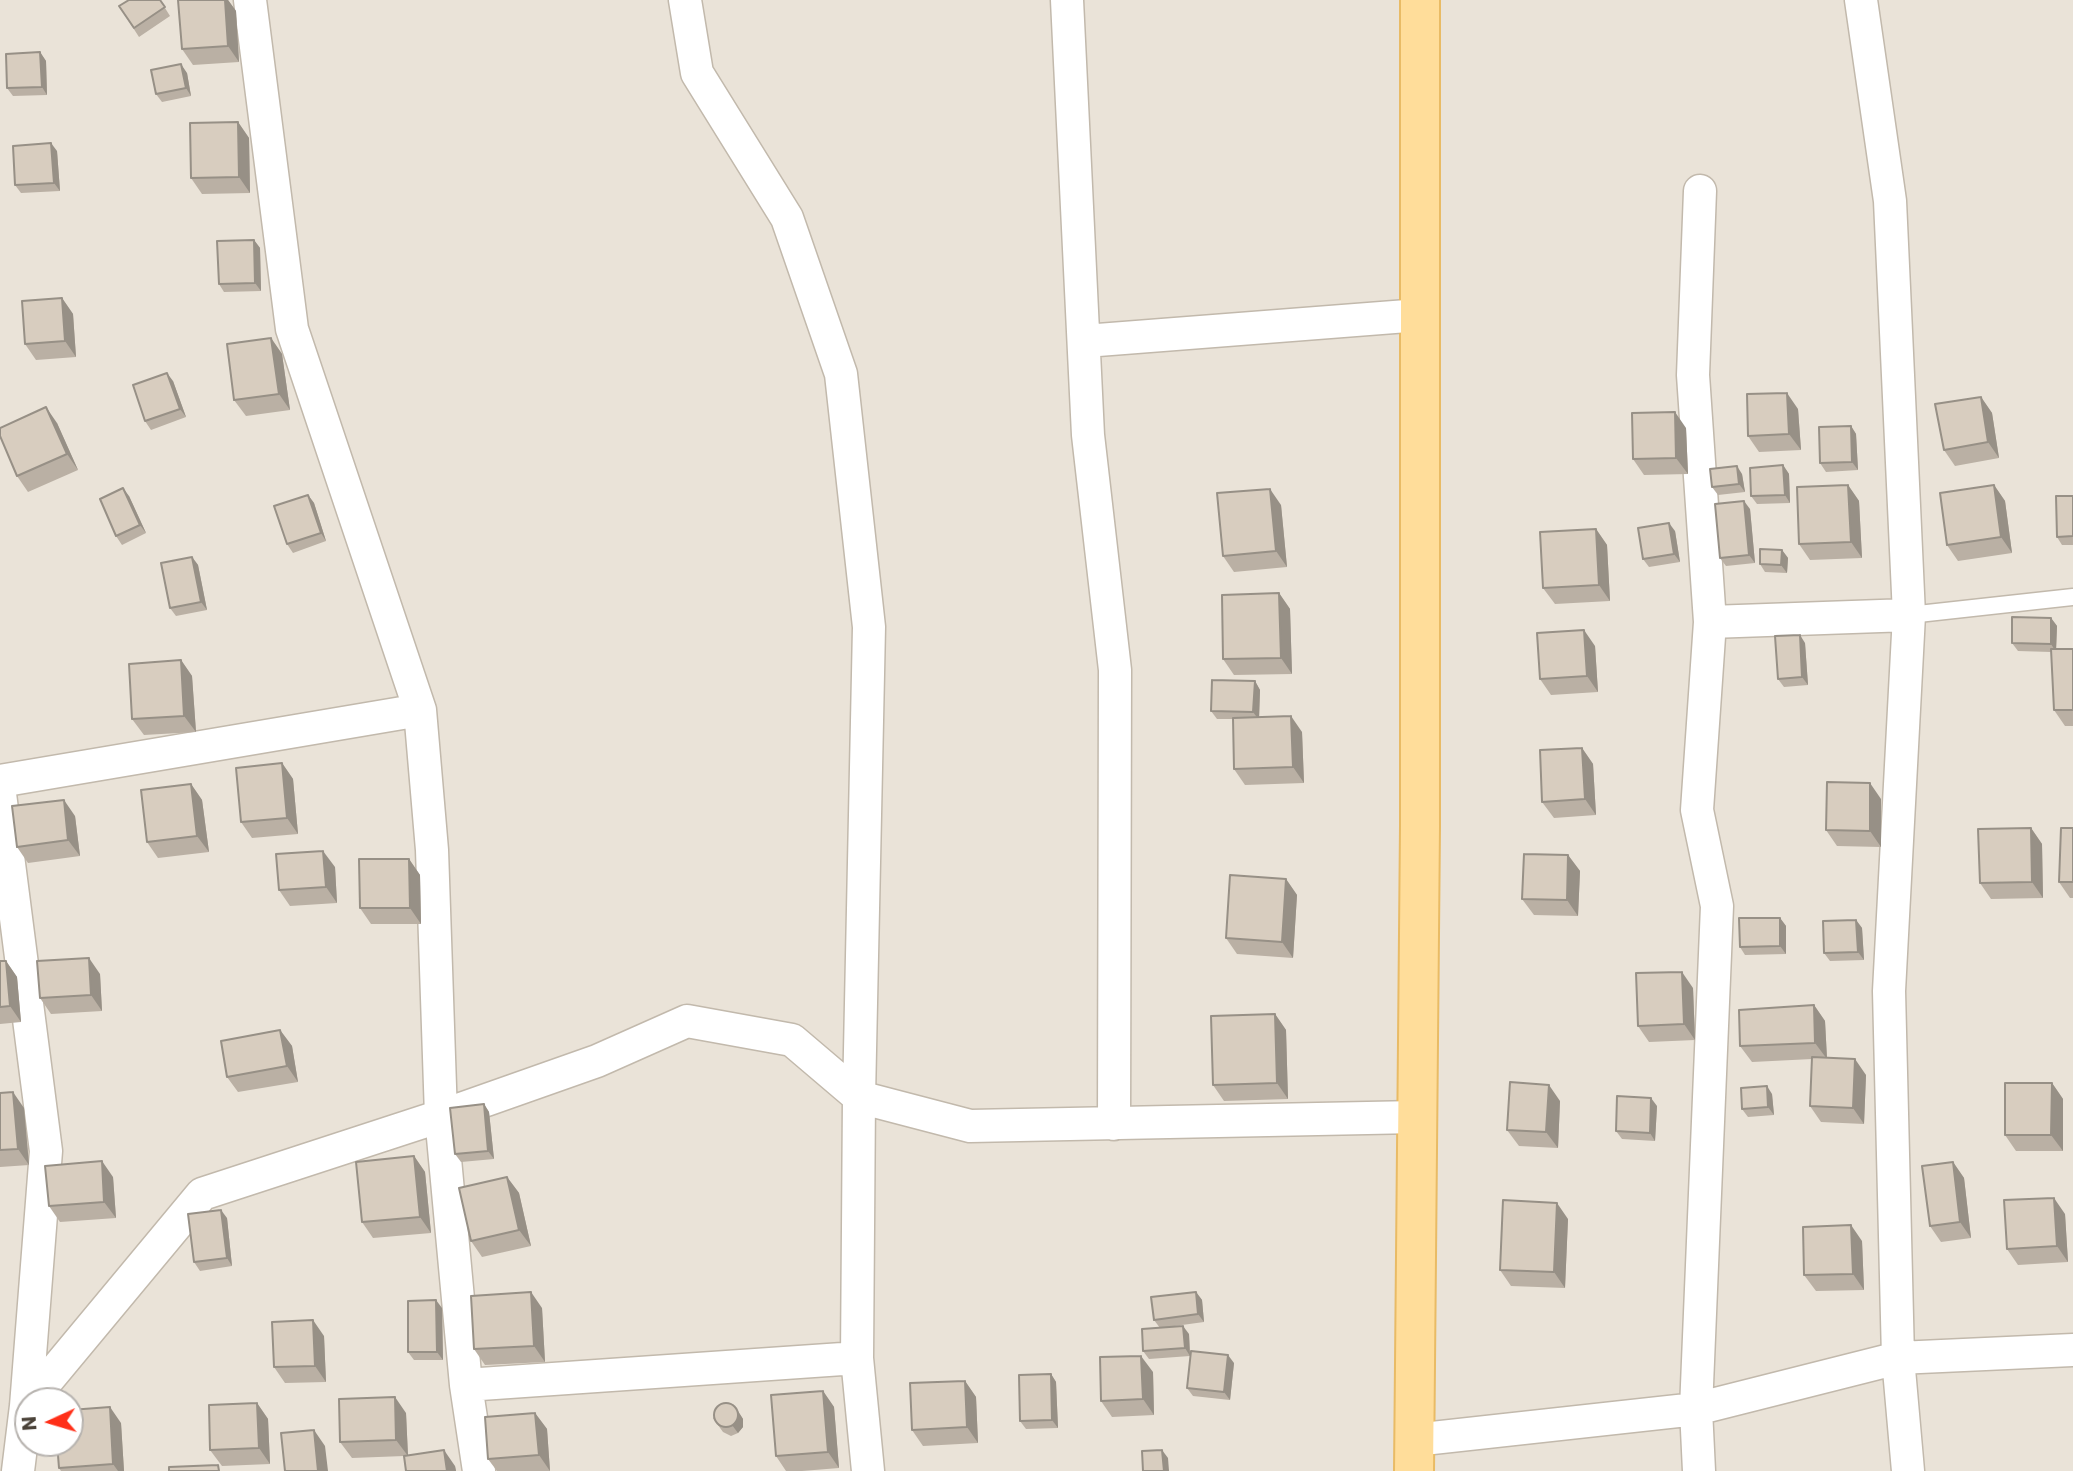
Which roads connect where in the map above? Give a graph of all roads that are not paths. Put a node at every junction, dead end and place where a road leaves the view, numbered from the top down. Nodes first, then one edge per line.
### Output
1 (250, 0) edge
2 (685, 0) edge
3 (1067, 0) edge
4 (1420, 0) edge
5 (1861, 0) edge
6 (1700, 191) dead end
7 (1420, 315) junction
8 (1085, 341) junction
9 (2073, 597) edge
10 (1909, 615) junction
11 (1710, 622) junction
12 (421, 710) junction
13 (0, 781) edge
14 (0, 794) edge
15 (859, 1097) junction
16 (440, 1116) junction
17 (1417, 1117) junction
18 (1114, 1124) junction
19 (2073, 1350) edge
20 (857, 1357) junction
21 (1898, 1358) junction
22 (466, 1385) junction
23 (29, 1387) edge
24 (41, 1387) edge
25 (1696, 1409) junction
26 (1414, 1456) edge
27 (479, 1471) edge
28 (868, 1471) edge
29 (1699, 1471) edge
30 (1908, 1471) edge

1 - 12 street
2 - 15 street
3 - 8 street
4 - 7 main road
5 - 10 street
6 - 11 street
7 - 8 street
7 - 17 main road
8 - 18 street
9 - 10 lane
10 - 11 street
10 - 21 street
11 - 25 street
12 - 13 street
12 - 16 street
14 - 23 street
15 - 16 street
15 - 18 street
15 - 20 street
16 - 22 street
16 - 24 street
17 - 18 street
17 - 26 main road
19 - 21 street
20 - 22 street
20 - 28 street
21 - 25 street
21 - 30 street
22 - 27 street
25 - 26 street
25 - 29 street

